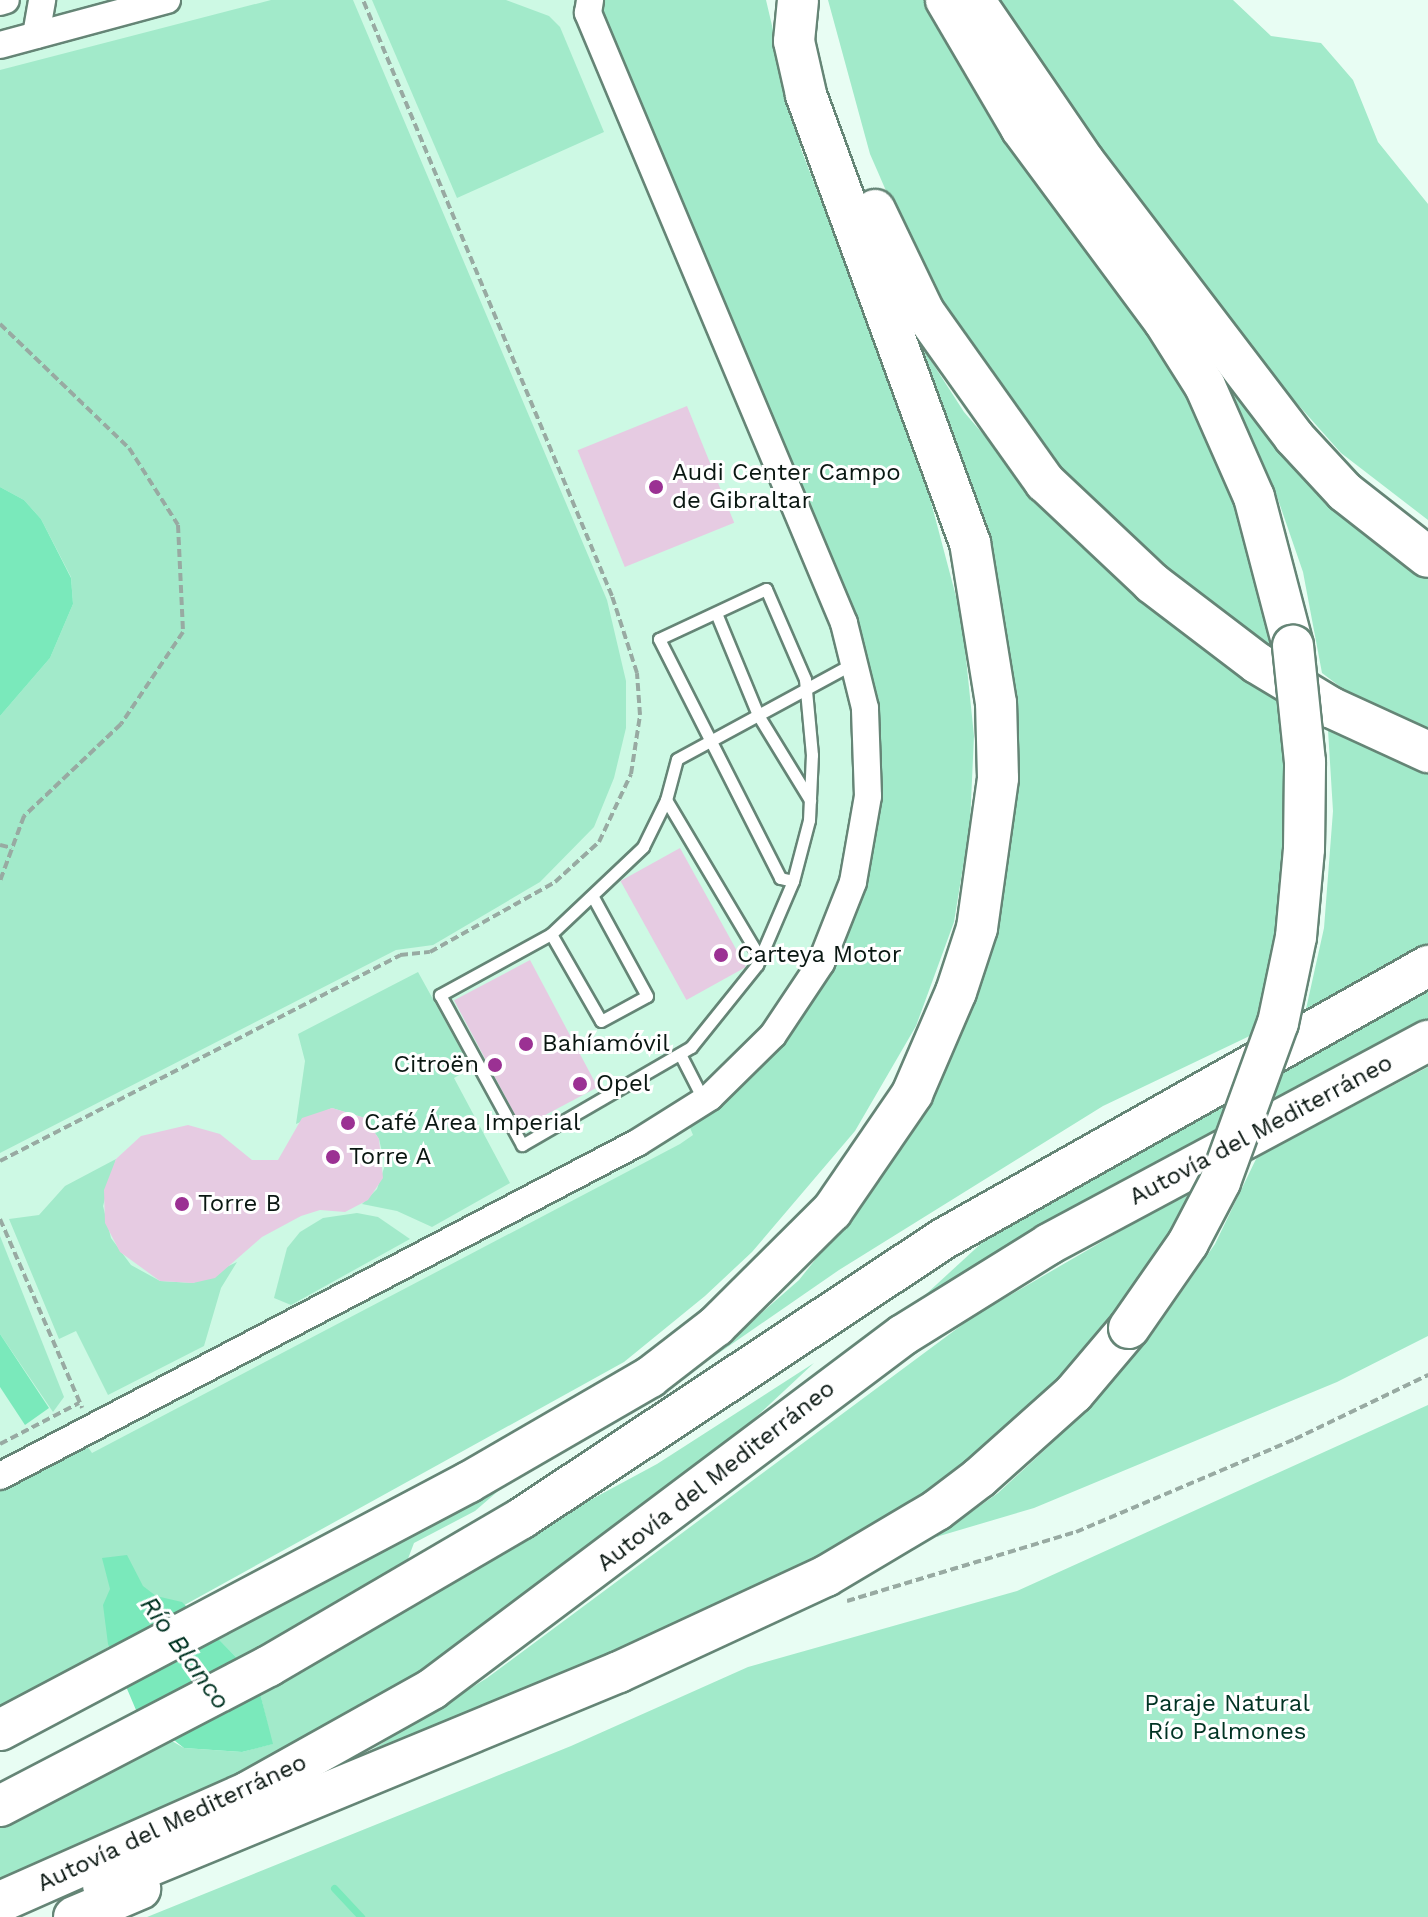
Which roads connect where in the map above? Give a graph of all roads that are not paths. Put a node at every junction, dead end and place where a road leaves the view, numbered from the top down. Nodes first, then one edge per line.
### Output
1 (6, 0) edge
2 (42, 0) edge
3 (167, 0) edge
4 (946, 0) edge
5 (974, 0) edge
6 (798, 1) edge
7 (0, 2) edge
8 (135, 4) edge
9 (582, 4) edge
10 (36, 35) junction
11 (0, 45) edge
12 (1428, 557) edge
13 (716, 613) junction
14 (854, 663) junction
15 (806, 688) junction
16 (758, 715) junction
17 (711, 740) junction
18 (1428, 752) edge
19 (666, 800) junction
20 (810, 800) junction
21 (793, 881) junction
22 (593, 897) junction
23 (551, 934) junction
24 (760, 958) junction
25 (1428, 966) edge
26 (1428, 1041) edge
27 (680, 1054) junction
28 (704, 1101) junction
29 (0, 1476) edge
30 (0, 1730) edge
31 (0, 1806) edge
32 (263, 1820) junction
33 (0, 1902) edge
34 (25, 1917) edge
35 (74, 1917) edge

1 - 7 street
2 - 10 street
3 - 8 street
4 - 32 highway, bridge
5 - 12 highway
6 - 18 highway
6 - 30 highway
8 - 10 street
9 - 14 street
10 - 11 street
13 - 15 lane
13 - 16 lane
13 - 17 lane
14 - 15 lane
14 - 28 street
15 - 16 lane
15 - 20 lane
16 - 17 lane
16 - 20 lane
17 - 19 lane
17 - 21 lane
19 - 22 lane
19 - 24 lane
20 - 21 lane
21 - 24 lane
22 - 23 lane
22 - 23 lane
23 - 27 lane
24 - 27 lane
25 - 31 highway
26 - 33 highway, Autovía del Mediterráneo
27 - 28 lane
28 - 29 street
32 - 34 highway
32 - 35 highway

